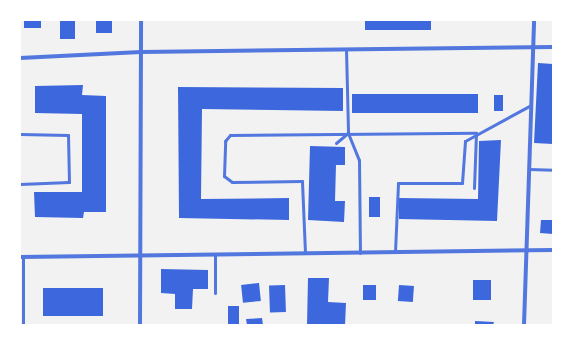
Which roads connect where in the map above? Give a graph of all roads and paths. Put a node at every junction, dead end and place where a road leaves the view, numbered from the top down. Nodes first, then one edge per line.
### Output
1 (141, 20) edge
2 (534, 20) edge
3 (534, 47) junction
4 (553, 47) edge
5 (346, 50) junction
6 (141, 52) junction
7 (20, 58) edge
8 (531, 105) junction
9 (348, 133) junction
10 (476, 133) junction
11 (20, 134) edge
12 (336, 142) dead end
13 (529, 169) junction
14 (553, 170) edge
15 (20, 184) edge
16 (474, 188) dead end
17 (553, 250) edge
18 (525, 251) junction
19 (395, 252) junction
20 (305, 253) junction
21 (360, 253) junction
22 (215, 254) junction
23 (140, 255) junction
24 (22, 256) edge
25 (215, 293) dead end
26 (23, 325) edge
27 (140, 325) edge
28 (524, 325) edge

1 - 6 street
2 - 3 street
3 - 4 street
3 - 5 street
3 - 8 street
5 - 6 street
5 - 9 lane
6 - 7 street
6 - 23 street
8 - 10 lane
8 - 13 street
9 - 10 lane
9 - 12 lane
9 - 20 lane
9 - 21 lane
10 - 16 lane
10 - 19 lane
11 - 15 lane
13 - 14 lane
13 - 18 street
17 - 18 street
18 - 19 street
18 - 28 street
19 - 21 street
20 - 21 street
20 - 22 street
22 - 23 street
22 - 25 lane
23 - 24 street
23 - 27 street
24 - 26 lane

